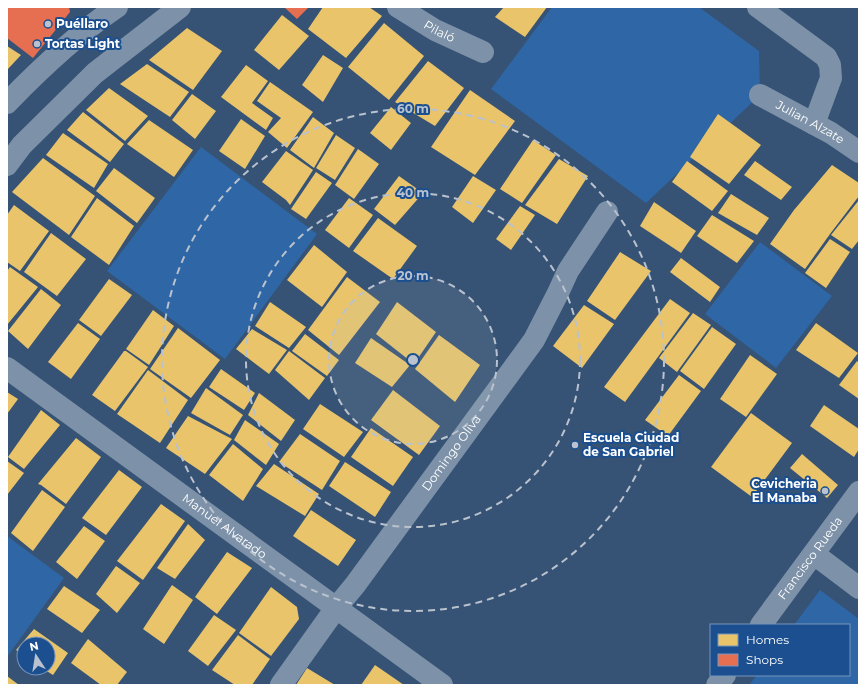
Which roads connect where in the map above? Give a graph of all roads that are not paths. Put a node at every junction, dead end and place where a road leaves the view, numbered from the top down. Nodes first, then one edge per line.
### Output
1 (117, 7) edge
2 (180, 7) edge
3 (398, 7) edge
4 (758, 7) edge
5 (483, 52) dead end
6 (760, 95) dead end
7 (7, 103) edge
8 (814, 124) junction
9 (859, 152) edge
10 (7, 165) edge
11 (607, 212) dead end
12 (7, 368) edge
13 (859, 492) edge
14 (814, 554) junction
15 (859, 588) edge
16 (336, 608) junction
17 (763, 624) edge
18 (724, 676) edge
19 (281, 685) edge
20 (442, 685) edge
21 (717, 685) edge

1 - 7 street
2 - 10 street
3 - 5 street, Pilaló
4 - 8 street
6 - 8 street, Julian Alzate
8 - 9 street, Julian Alzate
11 - 16 street, Domingo Oliva
12 - 16 street, Manuel Alvarado
13 - 14 street, Francisco Rueda
14 - 15 street
14 - 17 street, Francisco Rueda
16 - 19 street, Domingo Oliva
16 - 20 street, Manuel Alvarado
18 - 21 street

